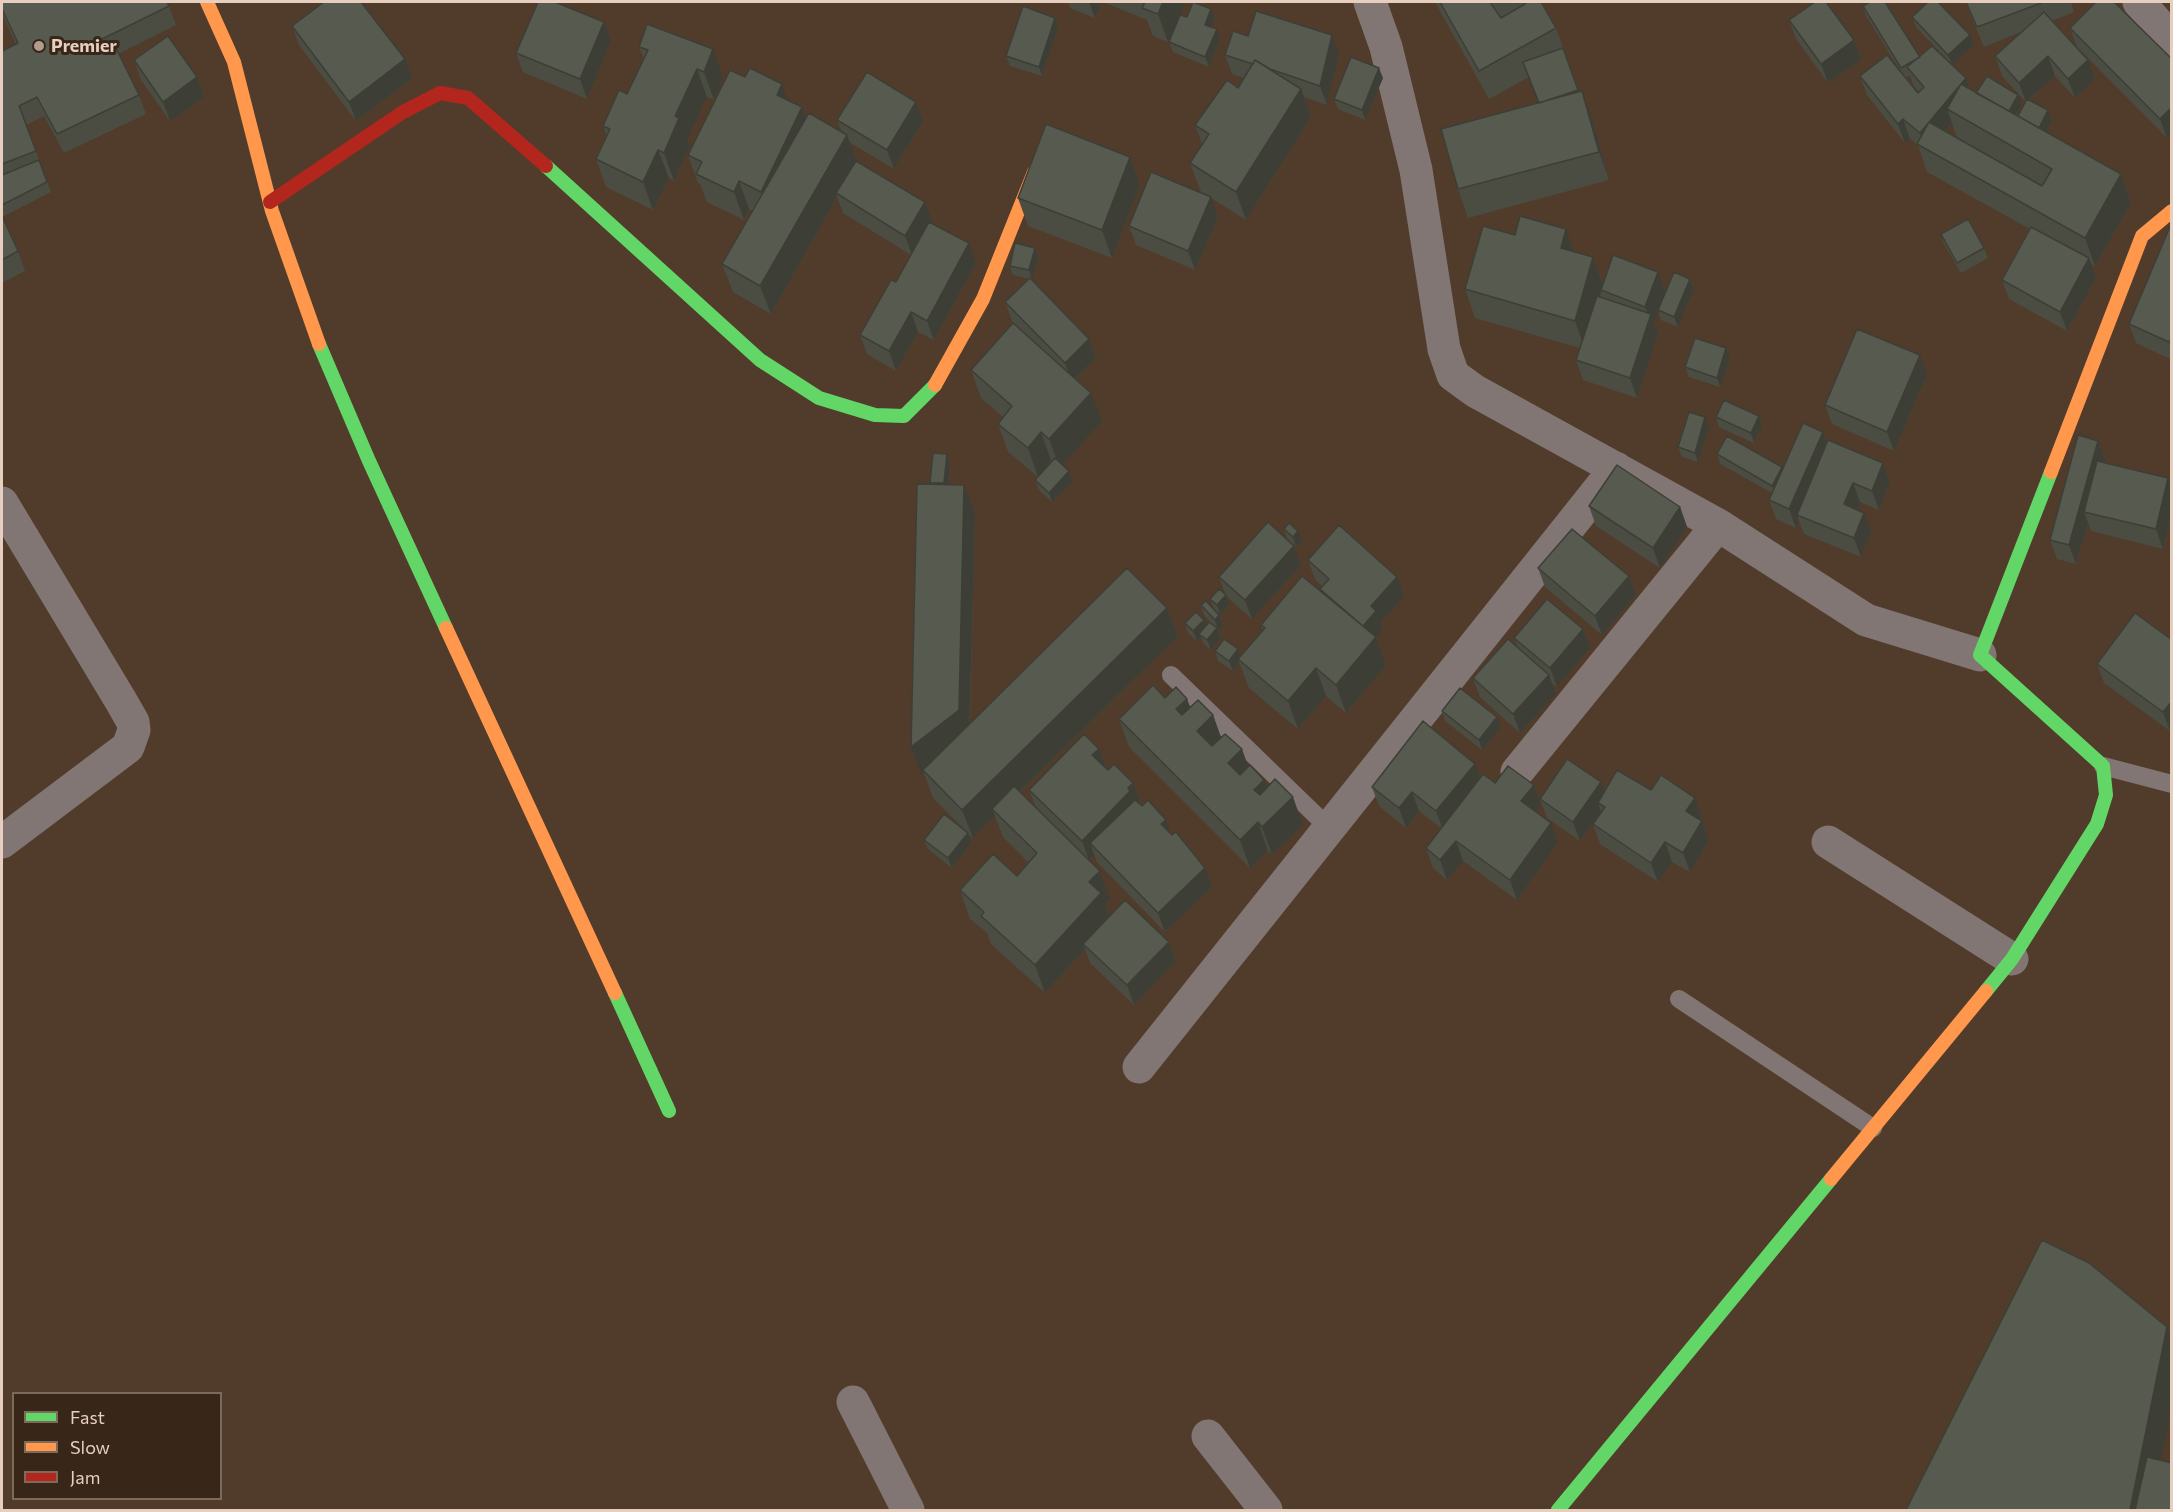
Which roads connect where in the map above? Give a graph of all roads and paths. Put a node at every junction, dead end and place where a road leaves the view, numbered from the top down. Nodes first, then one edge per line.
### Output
1 (207, 2) edge
2 (1370, 2) edge
3 (2139, 2) edge
4 (2172, 40) edge
5 (1034, 172) edge
6 (270, 202) junction
7 (2172, 211) edge
8 (1616, 468) junction
9 (2, 503) edge
10 (1718, 525) junction
11 (1980, 655) junction
12 (1171, 675) dead end
13 (2103, 766) junction
14 (1517, 772) edge
15 (2172, 784) edge
16 (1330, 829) junction
17 (2, 842) edge
18 (1828, 842) dead end
19 (2012, 959) junction
20 (1679, 999) dead end
21 (1139, 1067) dead end
22 (669, 1111) dead end
23 (1873, 1128) junction
24 (853, 1402) dead end
25 (1208, 1436) dead end
26 (908, 1510) edge
27 (1266, 1510) edge
28 (1558, 1510) edge

1 - 6 street
2 - 8 street
3 - 4 street
5 - 6 street
6 - 22 street
7 - 11 street
8 - 10 street
8 - 16 street
9 - 17 street
10 - 11 street
10 - 14 street
11 - 13 street
12 - 16 lane
13 - 15 lane
13 - 19 street
16 - 21 street
18 - 19 street
19 - 23 street
20 - 23 lane
23 - 28 street
24 - 26 street
25 - 27 street

